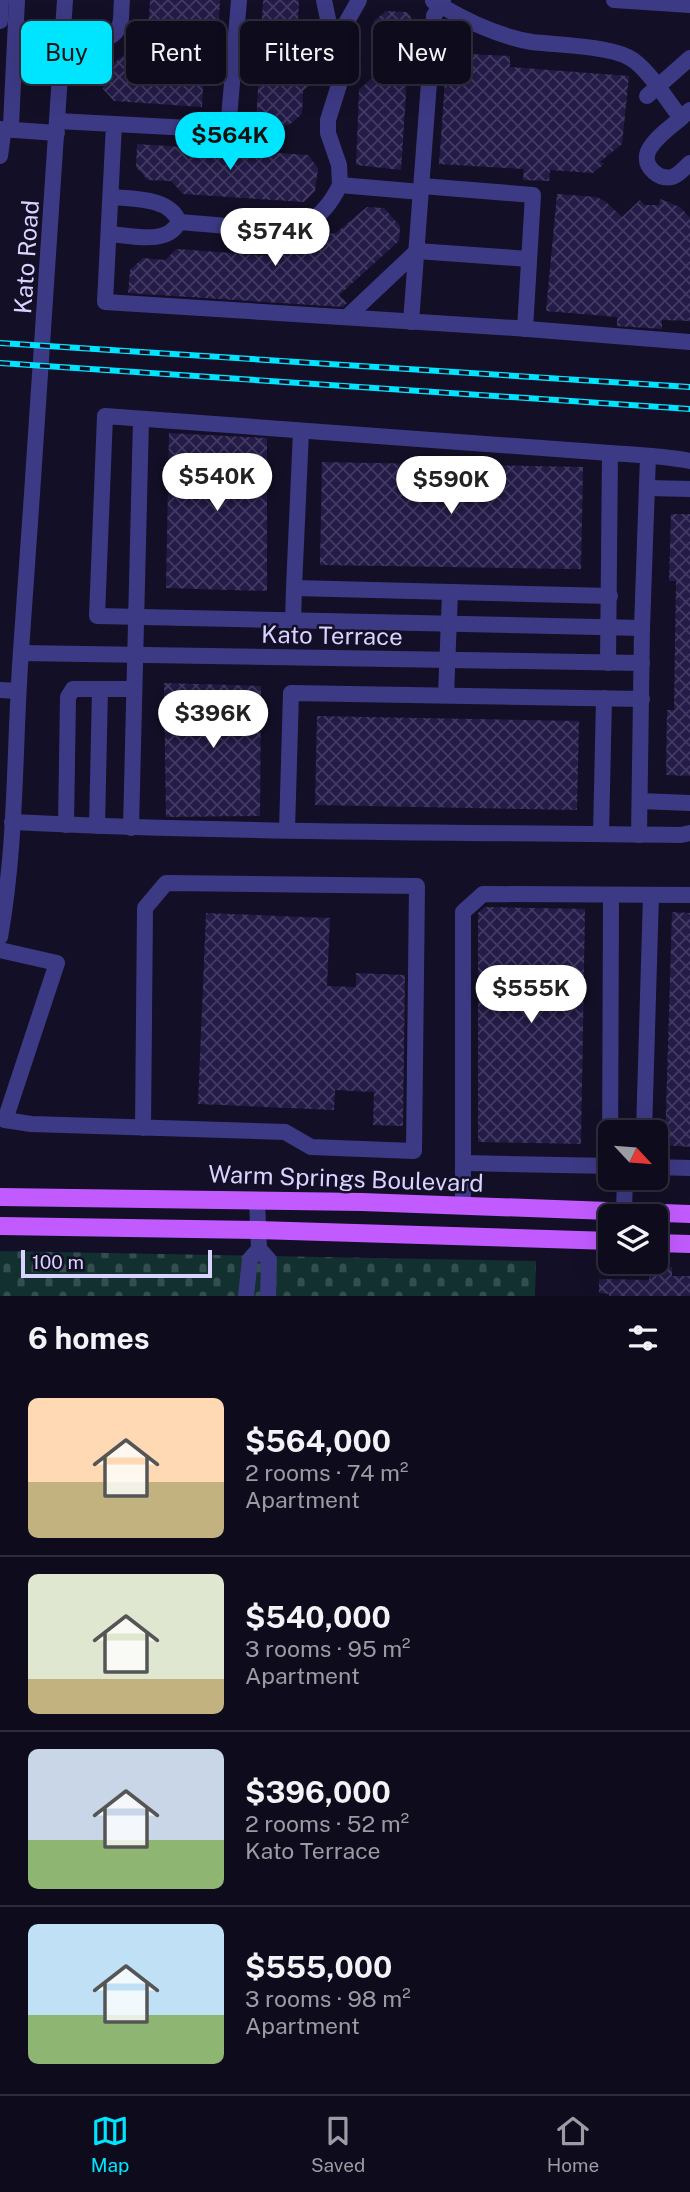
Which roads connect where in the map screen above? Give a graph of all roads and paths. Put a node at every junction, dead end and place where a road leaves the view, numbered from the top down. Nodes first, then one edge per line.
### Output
1 (1, 0) edge
2 (17, 0) edge
3 (65, 0) edge
4 (121, 0) edge
5 (239, 0) edge
6 (324, 0) edge
7 (359, 0) edge
8 (614, 0) edge
9 (438, 2) edge
10 (680, 3) edge
11 (0, 21) edge
12 (63, 21) edge
13 (328, 21) edge
14 (347, 21) edge
15 (112, 34) edge
16 (690, 58) edge
17 (59, 84) edge
18 (339, 84) edge
19 (652, 92) junction
20 (685, 114) edge
21 (114, 124) junction
22 (57, 127) junction
23 (4, 129) edge
24 (228, 130) junction
25 (248, 131) dead end
26 (0, 156) edge
27 (690, 163) edge
28 (340, 185) junction
29 (421, 189) junction
30 (111, 197) junction
31 (179, 222) junction
32 (109, 234) junction
33 (417, 251) junction
34 (529, 258) junction
35 (347, 317) junction
36 (411, 322) junction
37 (525, 329) junction
38 (690, 342) edge
39 (141, 418) junction
40 (301, 431) junction
41 (610, 453) junction
42 (648, 456) junction
43 (690, 461) edge
44 (646, 488) junction
45 (690, 489) edge
46 (294, 588) junction
47 (450, 593) junction
48 (610, 596) junction
49 (136, 617) junction
50 (293, 621) junction
51 (449, 624) junction
52 (610, 628) junction
53 (642, 628) junction
54 (21, 653) junction
55 (135, 655) junction
56 (447, 660) junction
57 (608, 663) junction
58 (642, 663) junction
59 (100, 689) junction
60 (134, 689) junction
61 (0, 690) edge
62 (18, 691) junction
63 (446, 695) junction
64 (604, 698) junction
65 (642, 699) junction
66 (640, 801) junction
67 (690, 803) edge
68 (12, 822) junction
69 (66, 825) junction
70 (97, 826) junction
71 (131, 828) junction
72 (287, 830) junction
73 (690, 833) edge
74 (601, 834) junction
75 (639, 835) junction
76 (4, 888) edge
77 (611, 895) junction
78 (651, 895) junction
79 (690, 895) edge
80 (0, 937) edge
81 (0, 950) edge
82 (3, 1119) edge
83 (610, 1120) edge
84 (643, 1120) edge
85 (143, 1128) junction
86 (463, 1163) junction
87 (598, 1166) edge
88 (668, 1167) edge
89 (690, 1168) edge
90 (0, 1185) edge
91 (0, 1197) edge
92 (60, 1199) junction
93 (257, 1200) junction
94 (463, 1205) junction
95 (598, 1211) edge
96 (668, 1213) edge
97 (690, 1214) edge
98 (0, 1226) edge
99 (26, 1226) junction
100 (258, 1230) junction
101 (0, 1232) edge
102 (598, 1241) edge
103 (668, 1243) edge
104 (690, 1244) edge
105 (259, 1249) junction
106 (246, 1296) edge
107 (268, 1296) edge

1 - 11 street
2 - 23 street
3 - 12 street, Kato Road
4 - 15 street
5 - 24 street
6 - 13 street
7 - 14 street
8 - 10 street
9 - 19 street
9 - 29 street
16 - 19 street
17 - 22 street, Kato Road
18 - 28 street
19 - 20 street
20 - 27 street
21 - 22 street
21 - 24 street
21 - 30 street
22 - 23 street
22 - 54 street, Kato Road
23 - 26 street
24 - 25 street
28 - 29 street
28 - 31 street
29 - 33 street
29 - 34 street
30 - 31 street
30 - 32 street
31 - 32 street
32 - 35 street
33 - 34 street
33 - 35 street
33 - 36 street
34 - 37 street
35 - 36 street
36 - 37 street
37 - 38 street
39 - 40 street
39 - 49 street
39 - 49 street
40 - 41 street
40 - 46 street
41 - 42 street
41 - 48 street
42 - 43 street
42 - 44 street
44 - 45 street
44 - 53 street
46 - 47 street
46 - 50 street
47 - 48 street
47 - 51 street
48 - 52 street
49 - 50 street
49 - 55 street
50 - 51 street
51 - 52 street
51 - 56 street
52 - 53 street
52 - 57 street
53 - 58 street
54 - 55 street, Kato Terrace
54 - 62 street, Kato Road
55 - 56 street, Kato Terrace
55 - 60 street
56 - 57 street, Kato Terrace
56 - 63 street
57 - 58 street, Kato Terrace
58 - 65 street
59 - 60 street
59 - 69 street
59 - 70 street
60 - 71 street
61 - 62 street
62 - 68 street, Kato Road
63 - 64 street
63 - 72 street
64 - 65 street
64 - 74 street
65 - 66 street
66 - 67 street
66 - 75 street
68 - 69 street
68 - 76 street, Kato Road
69 - 70 street
70 - 71 street
71 - 72 street
72 - 74 street
73 - 75 street
74 - 75 street
76 - 80 street, Kato Road
77 - 78 street
77 - 83 street
77 - 86 street
78 - 79 street
78 - 84 street
81 - 82 street
82 - 85 street
85 - 85 street
86 - 87 street
86 - 94 street
88 - 89 street
90 - 92 main road
91 - 92 main road, Warm Springs Boulevard
92 - 93 main road, Warm Springs Boulevard
93 - 94 main road, Warm Springs Boulevard
93 - 100 street
94 - 95 main road, Warm Springs Boulevard
96 - 97 main road, Warm Springs Boulevard
98 - 99 main road
99 - 100 main road
99 - 101 main road
100 - 102 main road
100 - 105 street
103 - 104 main road
105 - 106 street
105 - 107 street

